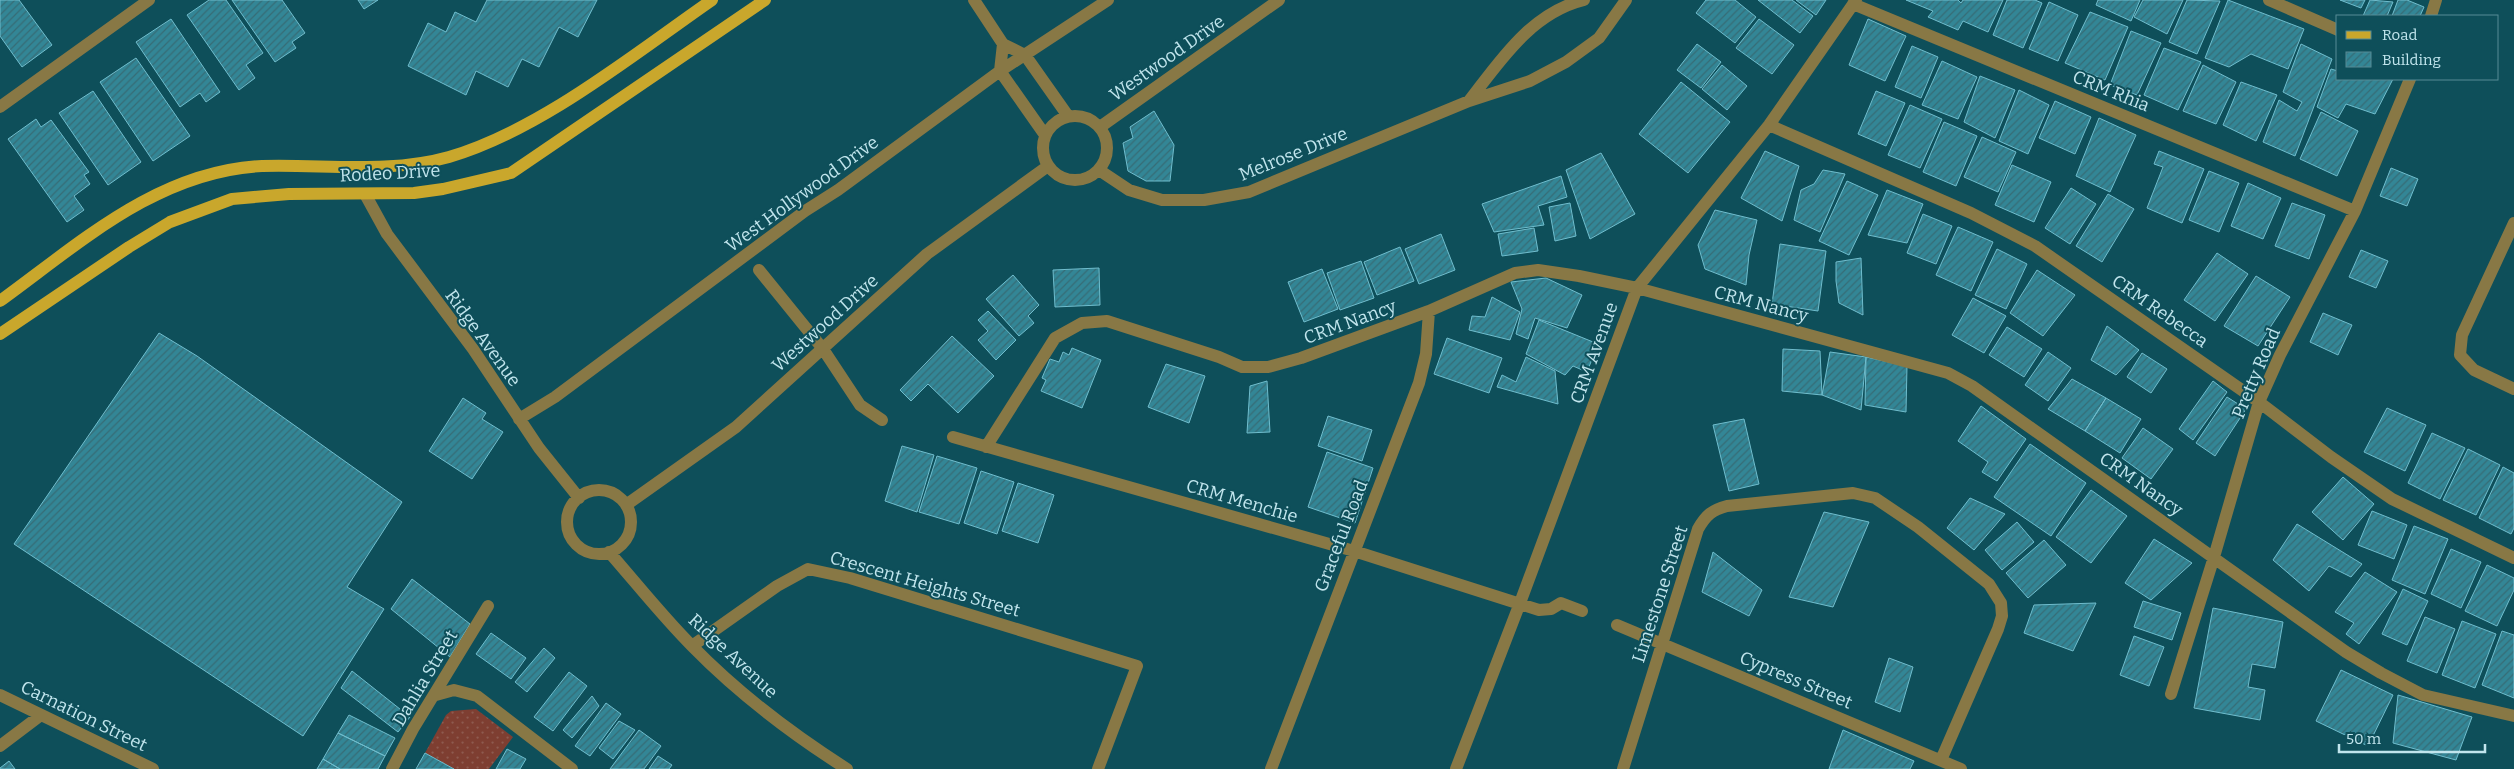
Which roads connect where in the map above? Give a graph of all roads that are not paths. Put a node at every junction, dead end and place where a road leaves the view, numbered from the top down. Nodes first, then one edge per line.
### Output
1 (149, 0) edge
2 (712, 0) edge
3 (765, 0) edge
4 (974, 0) edge
5 (1108, 0) edge
6 (1279, 0) edge
7 (1584, 0) edge
8 (1626, 0) edge
9 (2269, 0) edge
10 (2436, 0) edge
11 (1854, 2) edge
12 (2431, 15) edge
13 (2336, 29) edge
14 (1003, 44) junction
15 (1025, 55) junction
16 (1000, 71) junction
17 (2410, 80) edge
18 (1469, 101) junction
19 (0, 107) edge
20 (1068, 116) junction
21 (1769, 125) junction
22 (1100, 127) junction
23 (1045, 135) junction
24 (1048, 166) junction
25 (1099, 170) junction
26 (364, 194) junction
27 (2355, 211) junction
28 (2514, 223) edge
29 (759, 270) dead end
30 (1637, 288) junction
31 (0, 301) edge
32 (1429, 312) junction
33 (0, 334) edge
34 (823, 349) junction
35 (2514, 389) edge
36 (2259, 402) junction
37 (519, 419) junction
38 (882, 420) dead end
39 (953, 437) dead end
40 (986, 447) junction
41 (579, 498) junction
42 (626, 505) junction
43 (1354, 551) junction
44 (609, 552) junction
45 (2214, 557) junction
46 (2514, 558) edge
47 (1520, 604) junction
48 (488, 606) dead end
49 (1582, 610) dead end
50 (1617, 625) dead end
51 (1663, 644) junction
52 (692, 646) junction
53 (2171, 694) dead end
54 (0, 695) edge
55 (436, 695) junction
56 (41, 715) junction
57 (2514, 716) edge
58 (0, 746) edge
59 (1940, 760) junction
60 (153, 769) edge
61 (392, 769) edge
62 (572, 769) edge
63 (847, 769) edge
64 (1098, 769) edge
65 (1271, 769) edge
66 (1456, 769) edge
67 (1623, 769) edge
68 (1961, 769) edge

1 - 19 street
2 - 31 main road, Rodeo Drive
3 - 26 main road, Rodeo Drive
4 - 14 street
5 - 15 street, West Hollywood Drive
6 - 22 street, Westwood Drive
7 - 18 street, Melrose Drive
8 - 18 street, Melrose Drive
9 - 13 street
10 - 12 street
11 - 21 street, CRM Avenue
11 - 27 street, CRM Rhia
14 - 15 street
14 - 16 street
15 - 16 street, West Hollywood Drive
15 - 20 street
16 - 23 street
16 - 37 street, West Hollywood Drive
17 - 27 street, Pretty Road
18 - 25 street, Melrose Drive
20 - 22 street
20 - 23 street
21 - 30 street, CRM Avenue
21 - 36 street, CRM Rebecca
22 - 25 street
23 - 24 street
24 - 25 street
24 - 34 street, Westwood Drive
26 - 33 main road, Rodeo Drive
26 - 37 street, Ridge Avenue
27 - 36 street, Pretty Road
28 - 35 street
29 - 34 street
30 - 32 street, CRM Nancy
30 - 45 street, CRM Nancy
30 - 47 street, CRM Avenue
32 - 40 street, CRM Nancy
32 - 43 street, Graceful Road
34 - 38 street
34 - 42 street, Westwood Drive
36 - 45 street, Pretty Road
36 - 46 street, CRM Rebecca
37 - 41 street, Ridge Avenue
39 - 40 street, CRM Menchie
40 - 43 street, CRM Menchie
41 - 42 street
41 - 44 street
42 - 44 street
43 - 47 street, CRM Menchie
43 - 65 street, Graceful Road
44 - 52 street, Ridge Avenue
45 - 53 street, Pretty Road
45 - 57 street, CRM Nancy
47 - 49 street, CRM Menchie
47 - 66 street, CRM Avenue
48 - 55 street, Dahlia Street
50 - 51 street, Cypress Street
51 - 59 street, Cypress Street
51 - 59 street, Limestone Street
51 - 67 street, Limestone Street
52 - 63 street, Ridge Avenue
52 - 64 street, Crescent Heights Street
54 - 56 street, Carnation Street
55 - 61 street, Dahlia Street
55 - 62 street
56 - 58 street
56 - 60 street, Carnation Street
59 - 68 street, Cypress Street

